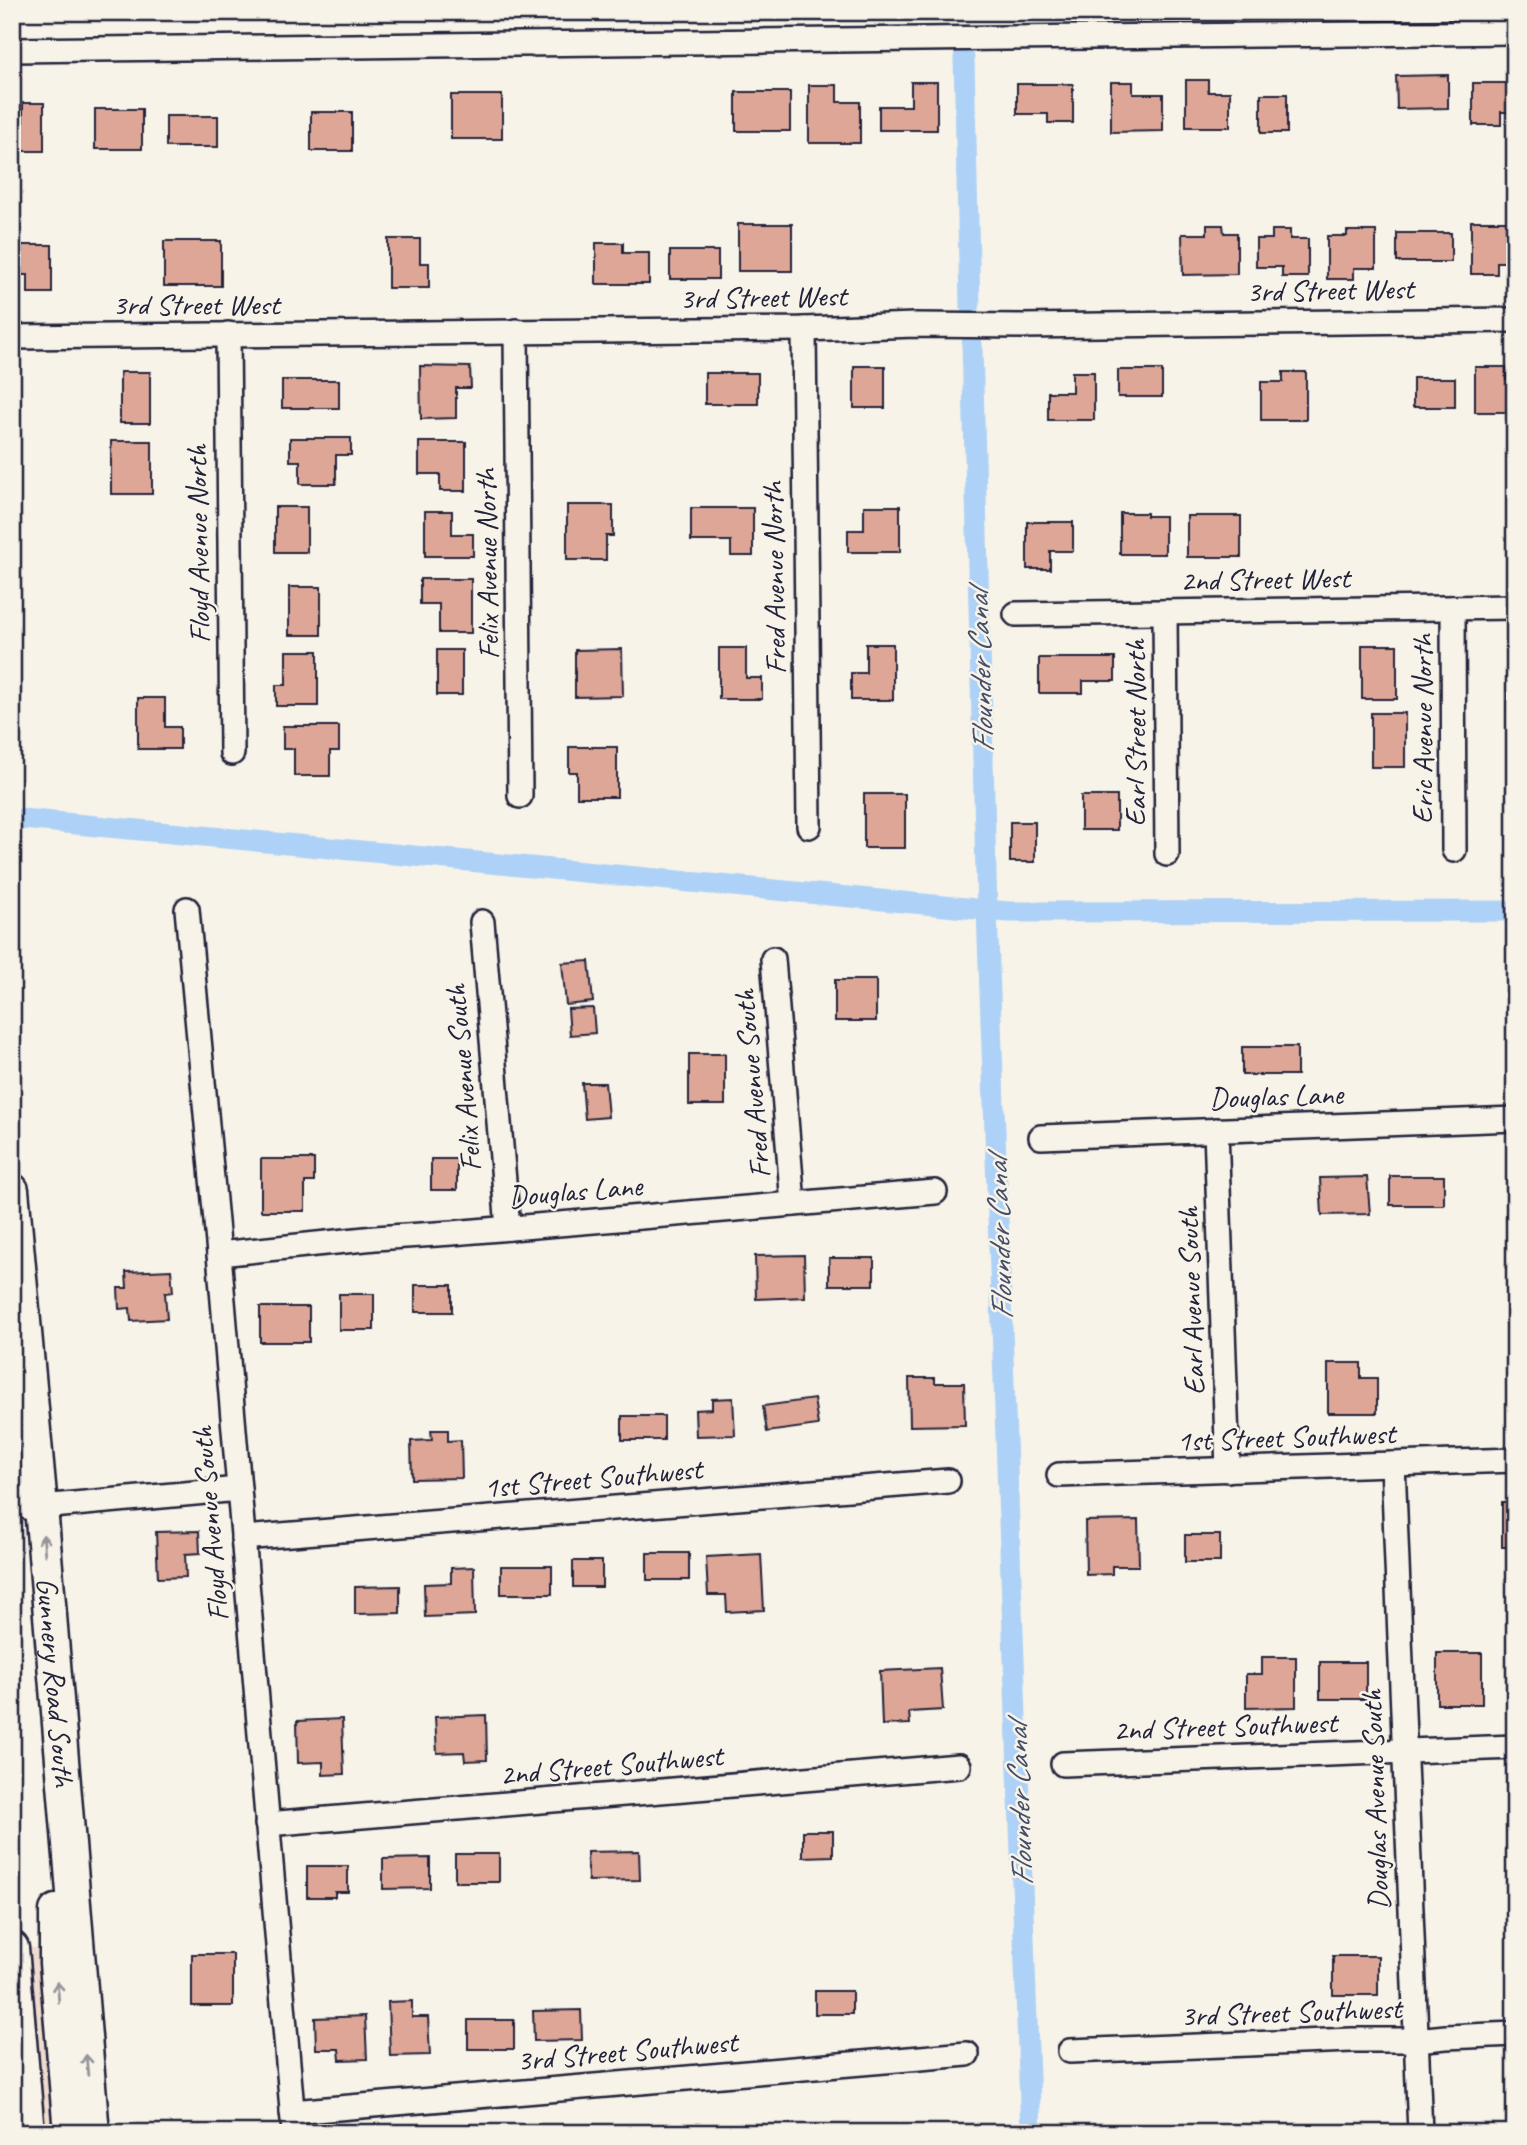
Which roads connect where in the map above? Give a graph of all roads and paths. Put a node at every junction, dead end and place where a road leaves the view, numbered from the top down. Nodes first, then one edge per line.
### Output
1 (1515, 32) edge
2 (12, 50) edge
3 (1515, 320) edge
4 (804, 329) junction
5 (516, 331) junction
6 (228, 334) junction
7 (12, 337) edge
8 (1515, 607) edge
9 (1452, 608) junction
10 (1165, 612) junction
11 (1016, 614) dead end
12 (232, 753) dead end
13 (520, 796) dead end
14 (809, 826) dead end
15 (1454, 850) dead end
16 (1167, 854) dead end
17 (187, 909) dead end
18 (482, 922) dead end
19 (773, 959) dead end
20 (1515, 1119) edge
21 (1216, 1130) junction
22 (1041, 1137) dead end
23 (12, 1190) edge
24 (935, 1192) dead end
25 (793, 1204) junction
26 (508, 1228) junction
27 (219, 1254) junction
28 (18, 1305) edge
29 (1515, 1460) edge
30 (1393, 1464) junction
31 (1228, 1470) junction
32 (1059, 1475) dead end
33 (948, 1481) dead end
34 (239, 1489) junction
35 (27, 1502) edge
36 (243, 1538) junction
37 (59, 1721) junction
38 (1515, 1747) edge
39 (1405, 1752) junction
40 (1063, 1764) dead end
41 (960, 1766) dead end
42 (267, 1824) junction
43 (12, 1948) edge
44 (1515, 2034) edge
45 (1416, 2040) junction
46 (1070, 2051) dead end
47 (967, 2054) dead end
48 (293, 2123) edge
49 (28, 2133) edge
50 (70, 2133) edge
51 (93, 2133) edge
52 (1420, 2133) edge

1 - 2 street
3 - 4 street, 3rd Street West
4 - 5 street, 3rd Street West
4 - 14 street, Fred Avenue North
5 - 6 street, 3rd Street West
5 - 13 street, Felix Avenue North
6 - 7 street, 3rd Street West
6 - 12 street, Floyd Avenue North
8 - 9 street, 2nd Street West
9 - 10 street, 2nd Street West
9 - 15 street, Eric Avenue North
10 - 11 street, 2nd Street West
10 - 16 street, Earl Street North
17 - 27 street, Floyd Avenue South
18 - 26 street, Felix Avenue South
19 - 25 street, Fred Avenue South
20 - 21 street, Douglas Lane
21 - 22 street, Douglas Lane
21 - 31 street, Earl Avenue South
23 - 28 main road, Gunnery Road South
24 - 25 street, Douglas Lane
25 - 26 street, Douglas Lane
26 - 27 street, Douglas Lane
27 - 34 street, Floyd Avenue South
28 - 35 main road, Gunnery Road South
29 - 30 street, 1st Street Southwest
30 - 31 street, 1st Street Southwest
30 - 39 street, Douglas Avenue South
31 - 32 street, 1st Street Southwest
33 - 36 street, 1st Street Southwest
34 - 35 street
34 - 36 street, Floyd Avenue South
37 -> 35 main road, Gunnery Road South
36 - 42 street, Floyd Avenue South
50 -> 37 main road
51 -> 37 main road, Gunnery Road South
38 - 39 street, 2nd Street Southwest
39 - 40 street, 2nd Street Southwest
39 - 45 street, Douglas Avenue South
41 - 42 street, 2nd Street Southwest
42 - 48 street, Floyd Avenue South
43 - 49 main road
44 - 45 street, 3rd Street Southwest
45 - 46 street, 3rd Street Southwest
45 - 52 street, Douglas Avenue South
47 - 48 street, 3rd Street Southwest

